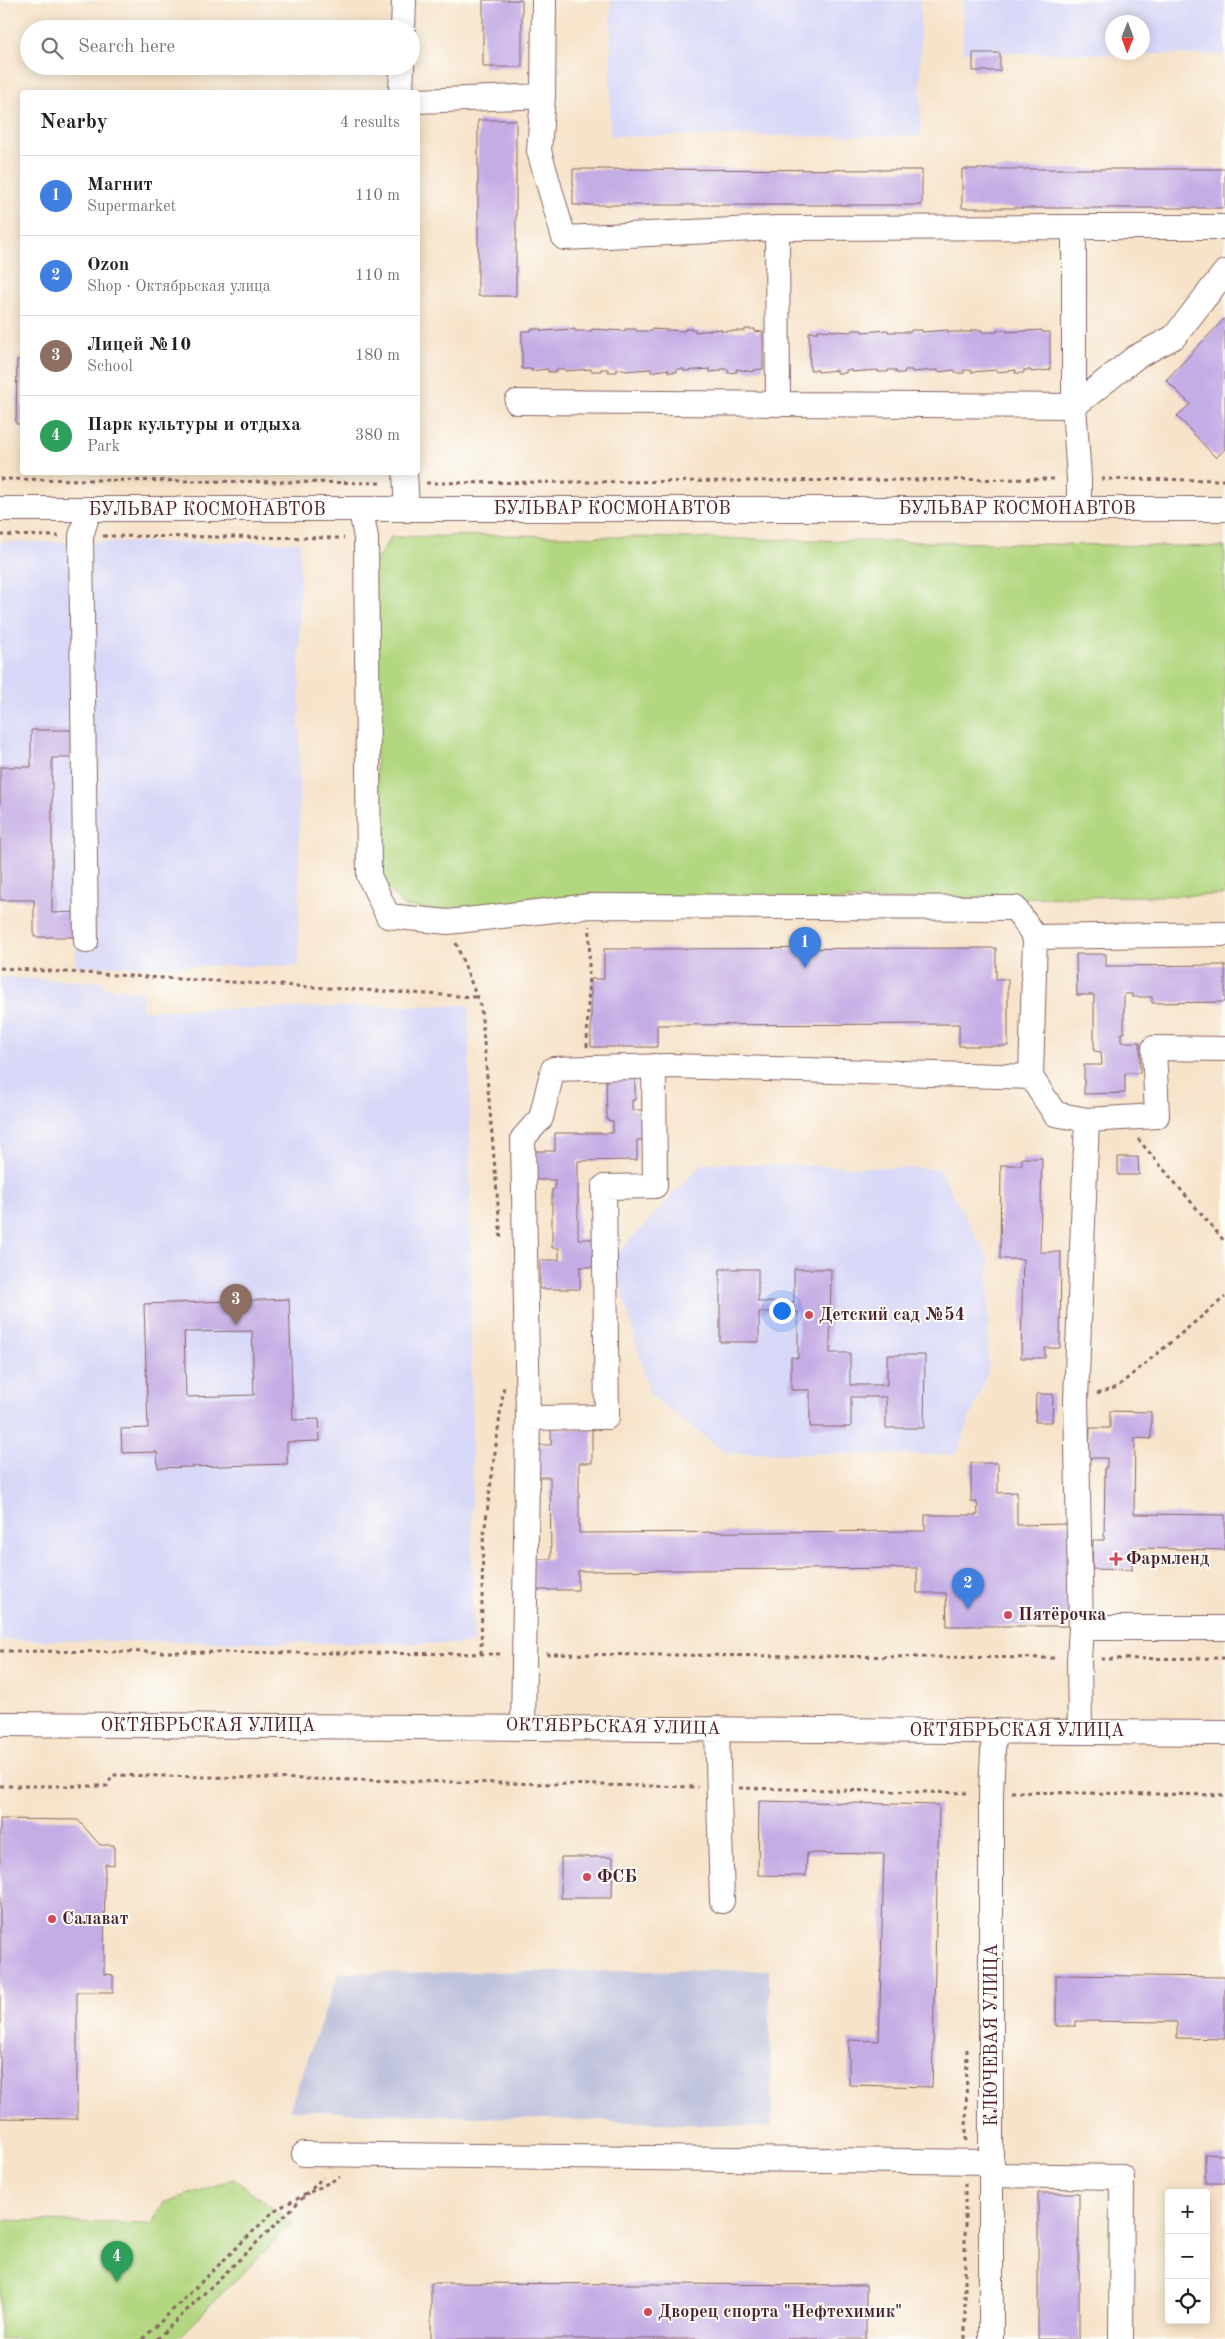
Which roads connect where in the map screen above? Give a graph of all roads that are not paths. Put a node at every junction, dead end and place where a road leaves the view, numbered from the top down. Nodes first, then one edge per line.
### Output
1 (404, 0) edge
2 (544, 0) edge
3 (403, 20) edge
4 (402, 75) edge
5 (401, 90) edge
6 (543, 96) junction
7 (420, 101) edge
8 (1074, 227) junction
9 (1225, 227) edge
10 (777, 228) junction
11 (1225, 272) edge
12 (517, 402) dead end
13 (778, 404) junction
14 (1074, 406) junction
15 (405, 478) edge
16 (1079, 508) junction
17 (0, 509) edge
18 (1225, 509) edge
19 (89, 510) junction
20 (361, 510) junction
21 (407, 510) junction
22 (1225, 934) edge
23 (1035, 937) junction
24 (86, 941) dead end
25 (1225, 1049) edge
26 (654, 1066) junction
27 (1031, 1077) junction
28 (1087, 1120) junction
29 (528, 1418) junction
30 (1081, 1628) junction
31 (1225, 1628) edge
32 (0, 1724) edge
33 (523, 1726) junction
34 (717, 1728) junction
35 (994, 1732) junction
36 (1080, 1732) junction
37 (1225, 1733) edge
38 (722, 1901) dead end
39 (304, 2154) dead end
40 (992, 2168) junction
41 (991, 2339) edge
42 (1121, 2339) edge

1 - 3 street
2 - 6 street
4 - 5 street
6 - 7 street
6 - 10 street
8 - 9 street
8 - 10 street
8 - 14 street
10 - 13 street
11 - 14 street
12 - 13 street
13 - 14 street
14 - 16 street
15 - 21 street
16 - 18 street, БУЛЬВАР КОСМОНАВТОВ
16 - 21 street, БУЛЬВАР КОСМОНАВТОВ
17 - 19 street, БУЛЬВАР КОСМОНАВТОВ
19 - 20 street, БУЛЬВАР КОСМОНАВТОВ
19 - 24 street
20 - 21 street, БУЛЬВАР КОСМОНАВТОВ
20 - 23 street
22 - 23 street
23 - 27 street
25 - 28 street
26 - 27 street
26 - 29 street
26 - 29 street
27 - 28 street
28 - 30 street
29 - 33 street
30 - 31 street
30 - 36 street
32 - 33 street, ОКТЯБРЬСКАЯ УЛИЦА
33 - 34 street, ОКТЯБРЬСКАЯ УЛИЦА
34 - 35 street, ОКТЯБРЬСКАЯ УЛИЦА
34 - 38 street
35 - 36 street, ОКТЯБРЬСКАЯ УЛИЦА
35 - 40 street, КЛЮЧЕВАЯ УЛИЦА
36 - 37 street, ОКТЯБРЬСКАЯ УЛИЦА
39 - 40 street
40 - 41 street, КЛЮЧЕВАЯ УЛИЦА
40 - 42 street

